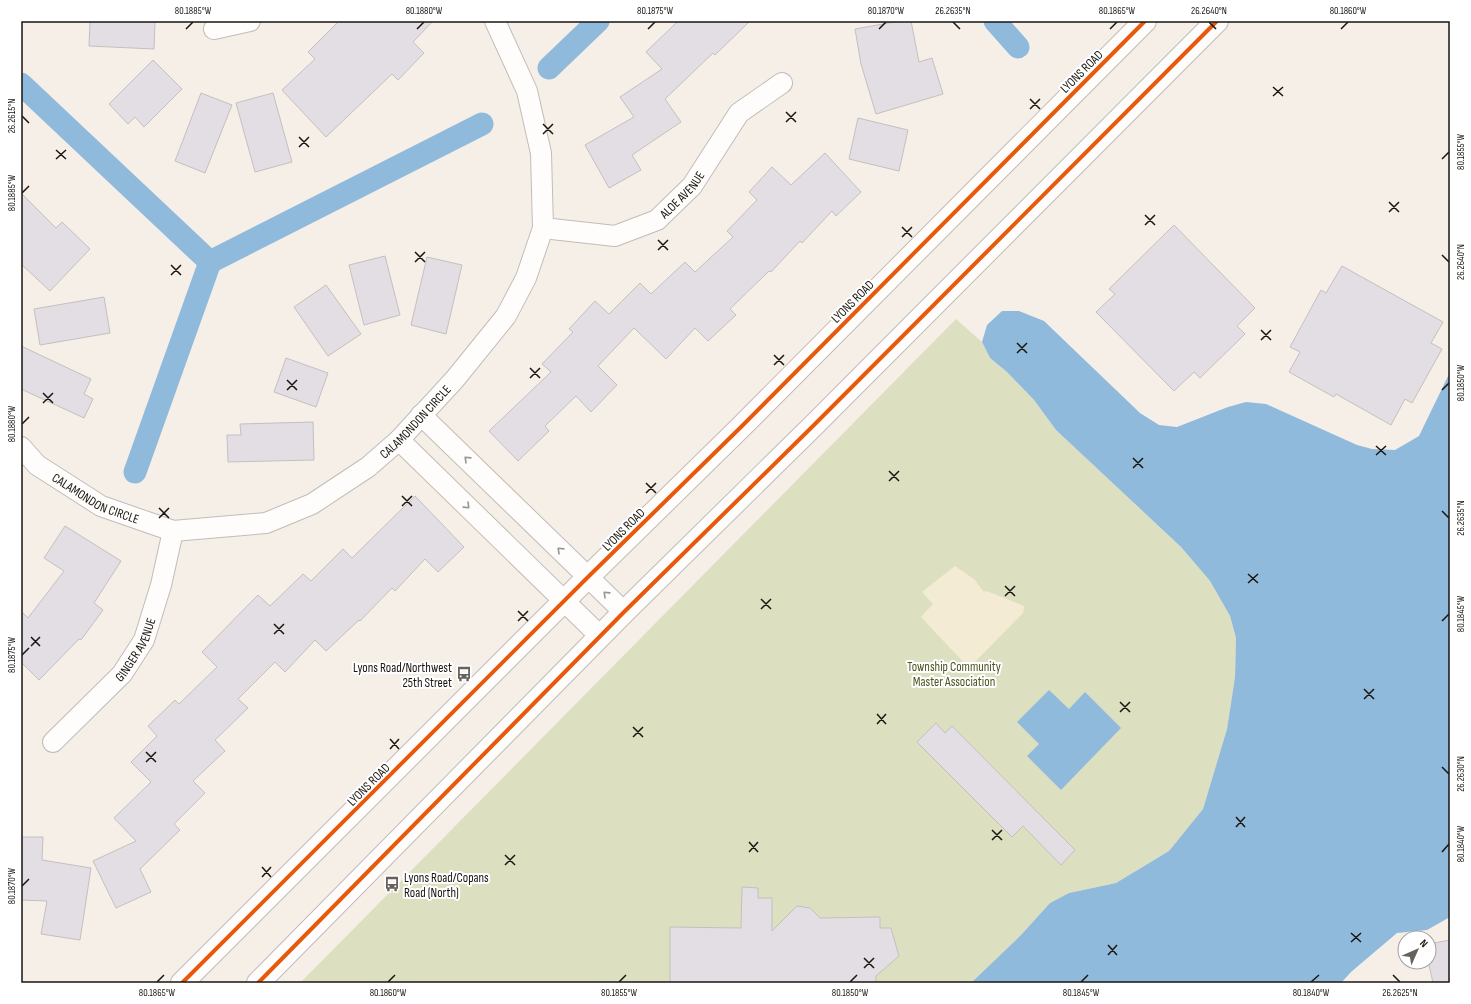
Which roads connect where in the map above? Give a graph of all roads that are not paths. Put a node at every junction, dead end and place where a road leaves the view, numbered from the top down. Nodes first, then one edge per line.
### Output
1 (250, 21) edge
2 (495, 21) edge
3 (1145, 21) edge
4 (1217, 21) edge
5 (214, 29) dead end
6 (782, 83) dead end
7 (543, 228) junction
8 (422, 415) junction
9 (399, 440) junction
10 (21, 448) edge
11 (173, 531) junction
12 (588, 577) junction
13 (565, 602) junction
14 (624, 612) junction
15 (600, 636) junction
16 (53, 742) dead end
17 (182, 983) edge
18 (258, 983) edge

1 - 5 street
2 - 7 street, CALAMONDON CIRCLE
3 - 12 main road, LYONS ROAD
4 - 14 main road
6 - 7 street, ALOE AVENUE
7 - 8 street, CALAMONDON CIRCLE
8 - 9 street, CALAMONDON CIRCLE
12 -> 8 street
9 - 11 street, CALAMONDON CIRCLE
9 -> 13 street
10 - 11 street, CALAMONDON CIRCLE
11 - 16 street, GINGER AVENUE
12 - 13 main road, LYONS ROAD
14 -> 12 street
13 - 15 street
13 - 17 main road, LYONS ROAD
14 - 15 main road
15 - 18 main road

